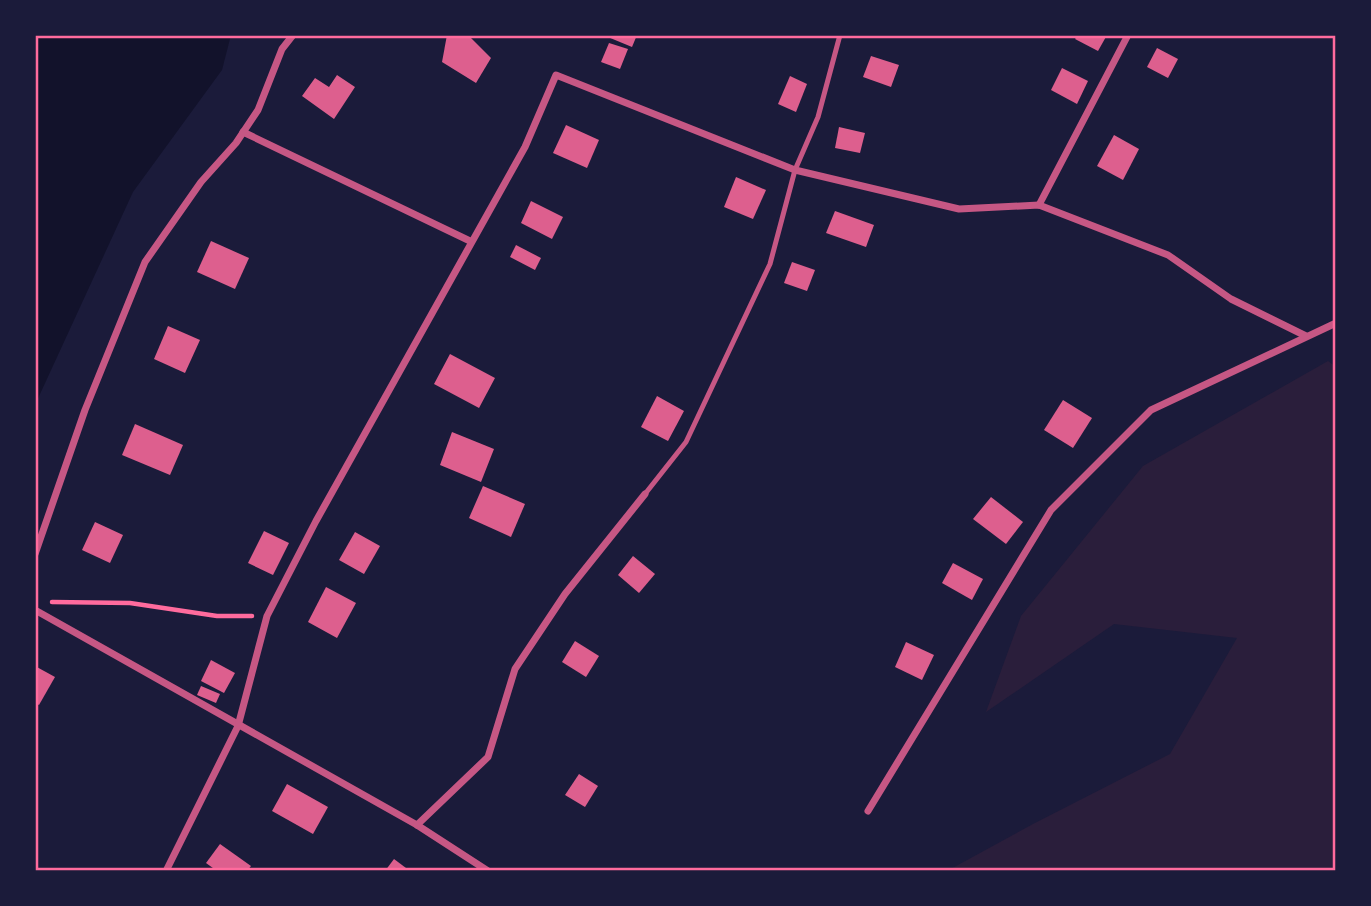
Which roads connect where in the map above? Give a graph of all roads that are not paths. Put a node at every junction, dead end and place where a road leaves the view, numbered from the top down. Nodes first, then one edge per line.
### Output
1 (293, 35) edge
2 (840, 35) edge
3 (1128, 35) edge
4 (243, 132) junction
5 (795, 170) junction
6 (1039, 205) junction
7 (470, 241) junction
8 (1336, 323) edge
9 (1306, 336) junction
10 (645, 494) joint
11 (35, 554) edge
12 (35, 610) edge
13 (238, 726) junction
14 (868, 811) dead end
15 (417, 825) junction
16 (166, 871) edge
17 (488, 871) edge

1 - 4 street
2 - 5 lane
3 - 6 street
4 - 7 street
4 - 11 street
5 - 6 street
5 - 7 street
5 - 10 lane
6 - 9 street
7 - 13 street
8 - 9 street
9 - 14 street
10 - 15 street
12 - 13 street
13 - 15 street
13 - 16 street
15 - 17 street

